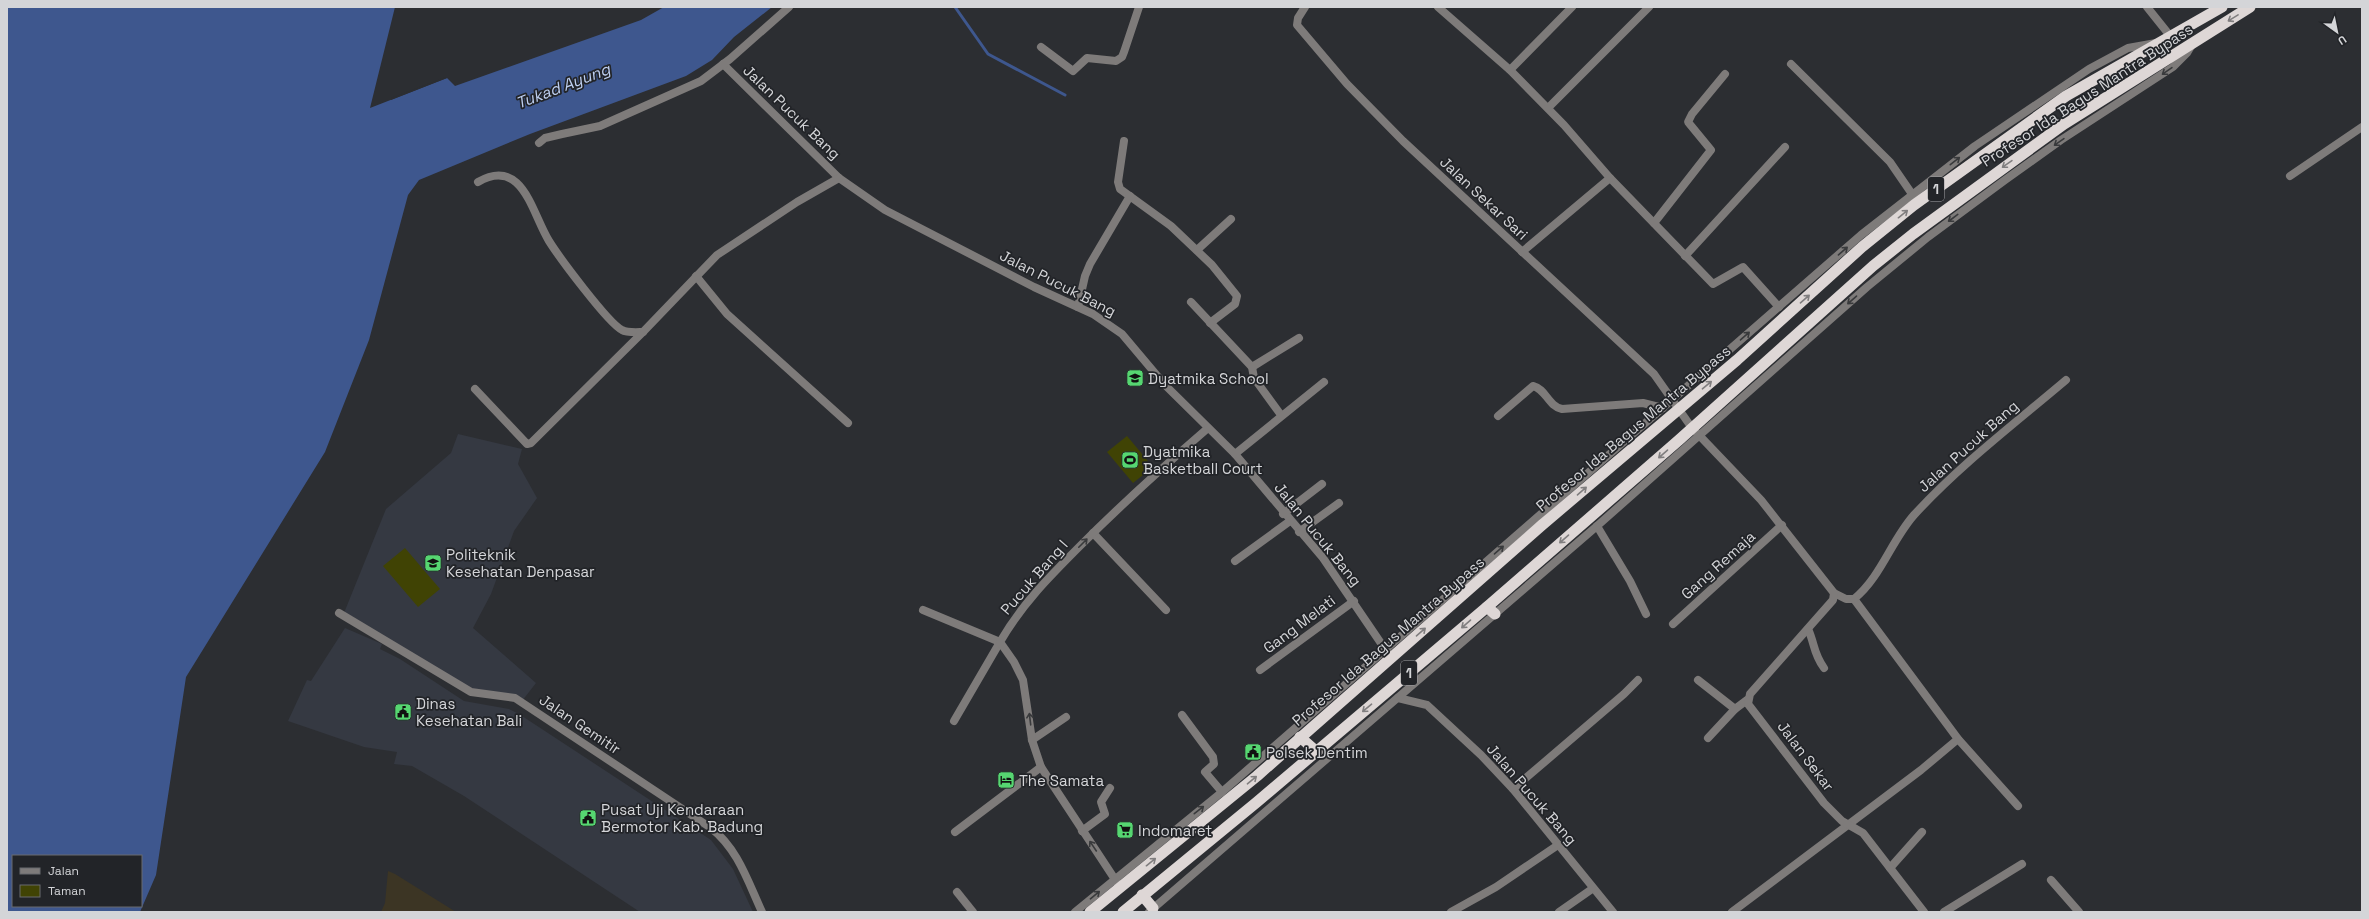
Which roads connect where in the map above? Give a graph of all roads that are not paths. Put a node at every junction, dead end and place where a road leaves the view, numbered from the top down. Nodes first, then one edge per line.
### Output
1 (789, 7) edge
2 (1139, 7) edge
3 (1305, 7) edge
4 (1438, 7) edge
5 (1572, 7) edge
6 (1649, 7) edge
7 (2147, 7) edge
8 (2222, 7) edge
9 (2250, 7) edge
10 (2171, 37) junction
11 (2160, 42) junction
12 (2194, 42) junction
13 (1041, 46) dead end
14 (723, 64) junction
15 (1792, 64) dead end
16 (1510, 70) junction
17 (1725, 74) dead end
18 (1548, 108) junction
19 (2362, 127) edge
20 (1124, 141) dead end
21 (539, 143) dead end
22 (1785, 147) dead end
23 (2290, 176) dead end
24 (839, 178) junction
25 (1610, 178) junction
26 (478, 182) dead end
27 (1912, 194) junction
28 (1130, 196) junction
29 (1231, 219) dead end
30 (1654, 223) junction
31 (1196, 250) junction
32 (1522, 252) junction
33 (1685, 256) junction
34 (696, 276) junction
35 (1191, 302) dead end
36 (1078, 306) junction
37 (1779, 307) junction
38 (1210, 323) junction
39 (643, 332) junction
40 (1299, 338) dead end
41 (1252, 367) junction
42 (2066, 380) dead end
43 (1324, 382) dead end
44 (475, 389) dead end
45 (1674, 405) junction
46 (1663, 408) junction
47 (1281, 415) junction
48 (1498, 416) dead end
49 (848, 423) dead end
50 (1208, 428) junction
51 (1696, 432) junction
52 (1235, 454) junction
53 (1322, 484) dead end
54 (1339, 503) dead end
55 (1283, 514) junction
56 (1290, 521) junction
57 (1782, 525) junction
58 (1597, 526) junction
59 (1299, 532) junction
60 (1093, 533) junction
61 (1235, 561) dead end
62 (1834, 593) junction
63 (1854, 599) junction
64 (1354, 601) junction
65 (923, 610) dead end
66 (1166, 610) dead end
67 (1490, 610) junction
68 (339, 613) dead end
69 (1646, 614) dead end
70 (1673, 624) dead end
71 (1808, 628) junction
72 (1000, 642) junction
73 (1388, 653) junction
74 (1824, 668) dead end
75 (1260, 670) dead end
76 (1638, 680) dead end
77 (1698, 680) dead end
78 (1398, 698) junction
79 (1747, 700) junction
80 (1735, 709) junction
81 (1182, 715) dead end
82 (1066, 717) dead end
83 (954, 721) dead end
84 (1300, 738) junction
85 (1708, 738) dead end
86 (1958, 739) junction
87 (1032, 740) junction
88 (1317, 752) junction
89 (1041, 767) junction
90 (1110, 788) dead end
91 (1514, 789) junction
92 (1222, 792) junction
93 (2018, 806) dead end
94 (1849, 824) junction
95 (1082, 831) junction
96 (955, 832) dead end
97 (1922, 832) dead end
98 (1558, 845) junction
99 (2022, 864) dead end
100 (1890, 868) junction
101 (2051, 880) dead end
102 (1117, 883) junction
103 (1592, 889) junction
104 (957, 892) dead end
105 (1142, 895) junction
106 (1151, 910) edge
107 (762, 912) edge
108 (973, 912) edge
109 (1075, 912) edge
110 (1090, 912) edge
111 (1123, 912) edge
112 (1451, 912) edge
113 (1559, 912) edge
114 (1613, 912) edge
115 (1732, 912) edge
116 (1924, 912) edge
117 (1944, 912) edge
118 (2079, 912) edge

1 - 14 street
2 - 13 street
3 - 32 street, Jalan Sekar Sari
4 - 16 street
5 - 16 street
6 - 18 street
7 - 10 street
8 - 10 highway, Profesor Ida Bagus Mantra Bypass / 1
9 -> 12 highway, Profesor Ida Bagus Mantra Bypass / 1
10 - 11 highway, Profesor Ida Bagus Mantra Bypass / 1
10 - 12 highway
27 -> 11 street
45 -> 11 highway, Profesor Ida Bagus Mantra Bypass / 1
12 -> 51 highway, Profesor Ida Bagus Mantra Bypass / 1
14 - 21 street
14 - 24 street, Jalan Pucuk Bang
15 - 27 street
16 - 18 street
17 - 30 street
18 - 25 street
19 - 23 street
20 - 28 street
22 - 33 street
24 - 34 street
24 - 36 street, Jalan Pucuk Bang
25 - 30 street
25 - 32 street
26 - 39 street
37 -> 27 street
28 - 31 street
28 - 36 street
29 - 31 street
30 - 33 street
31 - 38 street
32 - 45 street, Jalan Sekar Sari
33 - 37 street
34 - 39 street
34 - 49 street
35 - 38 street
36 - 50 street, Jalan Pucuk Bang
45 -> 37 street
38 - 41 street
39 - 44 street
40 - 41 street
41 - 47 street
42 - 63 street, Jalan Pucuk Bang
43 - 47 street
45 - 46 street
45 - 51 street, Jalan Sekar Sari
73 -> 45 highway, Profesor Ida Bagus Mantra Bypass / 1
46 - 48 street
73 -> 46 street
47 - 52 street
50 - 52 street, Jalan Pucuk Bang
50 - 60 street, Pucuk Bang I
51 - 57 street, Jalan Sekar Sari
51 - 58 street
51 -> 67 highway, Profesor Ida Bagus Mantra Bypass / 1
52 - 55 street, Jalan Pucuk Bang
53 - 55 street
54 - 59 street
55 - 56 street, Jalan Pucuk Bang
56 - 59 street, Jalan Pucuk Bang
56 - 61 street
57 - 62 street, Jalan Sekar Sari
57 - 70 street, Gang Remaja
58 - 67 street
58 - 69 street
59 - 64 street, Jalan Pucuk Bang
60 - 66 street
72 -> 60 street, Pucuk Bang I
62 - 63 street
62 - 71 street
63 - 86 street
64 - 73 street, Jalan Pucuk Bang
64 - 75 street, Gang Melati
65 - 72 street
67 - 78 street
67 -> 88 highway, Profesor Ida Bagus Mantra Bypass / 1
68 - 107 street, Jalan Gemitir
71 - 74 street
71 - 79 street
72 - 83 street, Pucuk Bang I
87 -> 72 street
73 - 84 highway, Profesor Ida Bagus Mantra Bypass / 1
73 - 92 street
76 - 91 street
77 - 80 street
78 - 91 street, Jalan Pucuk Bang
78 - 106 street
79 - 80 street
79 - 94 street, Jalan Sekar
80 - 85 street
81 - 92 street
82 - 87 street
84 - 88 highway
102 -> 84 highway, Profesor Ida Bagus Mantra Bypass / 1
86 - 93 street
86 - 94 street
87 - 89 street
88 - 105 highway, Profesor Ida Bagus Mantra Bypass / 1
89 - 95 street
89 - 96 street
90 - 95 street
91 - 98 street, Jalan Pucuk Bang
102 -> 92 street
94 - 100 street, Jalan Sekar
94 - 115 street
102 -> 95 street
97 - 100 street
98 - 103 street, Jalan Pucuk Bang
98 - 112 street
99 - 117 street
100 - 116 street, Jalan Sekar
101 - 118 street
109 -> 102 street
102 - 110 highway, Profesor Ida Bagus Mantra Bypass / 1
103 - 113 street
103 - 114 street, Jalan Pucuk Bang
104 - 108 street
105 - 106 highway
105 - 111 highway, Profesor Ida Bagus Mantra Bypass / 1

